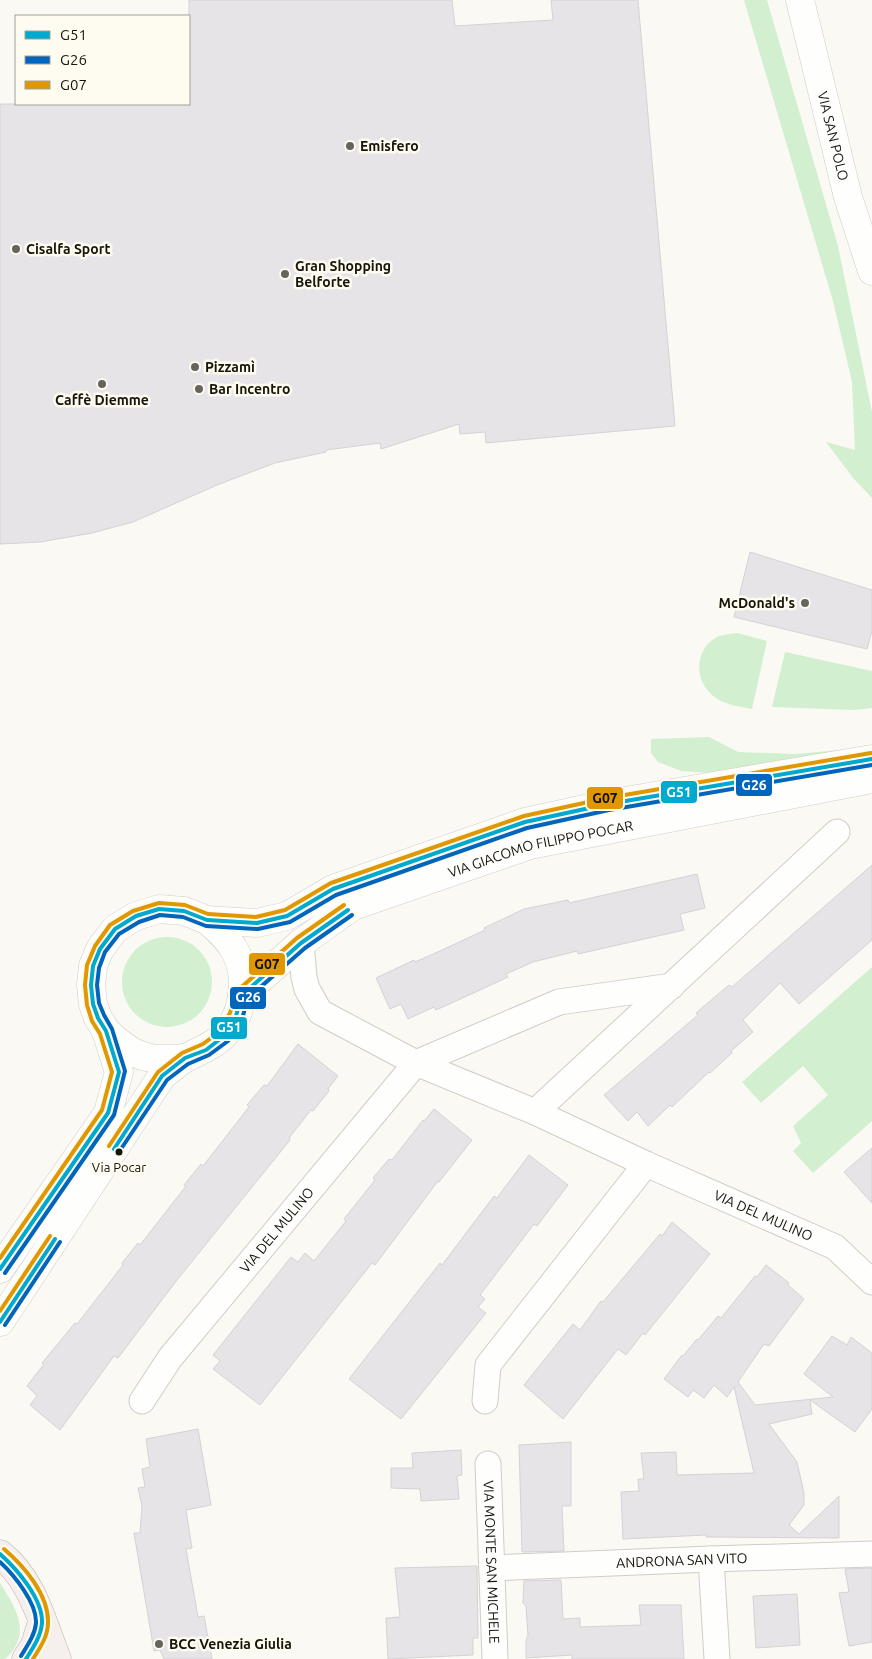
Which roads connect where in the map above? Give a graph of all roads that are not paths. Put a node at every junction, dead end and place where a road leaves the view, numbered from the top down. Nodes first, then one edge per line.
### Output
1 (800, 0) edge
2 (872, 271) edge
3 (872, 759) edge
4 (872, 779) edge
5 (837, 832) dead end
6 (207, 920) junction
7 (301, 943) junction
8 (672, 986) junction
9 (242, 995) junction
10 (106, 1031) junction
11 (185, 1058) junction
12 (416, 1063) junction
13 (536, 1112) junction
14 (646, 1164) junction
15 (0, 1268) edge
16 (872, 1282) edge
17 (0, 1322) edge
18 (142, 1401) dead end
19 (485, 1401) dead end
20 (488, 1464) dead end
21 (0, 1554) edge
22 (872, 1554) edge
23 (711, 1559) junction
24 (492, 1568) junction
25 (42, 1622) junction
26 (26, 1659) edge
27 (57, 1659) edge
28 (495, 1659) edge
29 (717, 1659) edge

1 - 2 main road, VIA SAN POLO
3 - 6 main road, VIA GIACOMO FILIPPO POCAR
4 - 7 main road, VIA GIACOMO FILIPPO POCAR
5 - 8 street
6 - 9 main road, VIA GIACOMO FILIPPO POCAR
6 - 10 main road, VIA GIACOMO FILIPPO POCAR
7 - 9 main road, VIA GIACOMO FILIPPO POCAR
7 - 12 street, VIA DEL MULINO
8 - 12 street, VIA DEL MULINO
8 - 13 street
9 - 11 main road, VIA GIACOMO FILIPPO POCAR
10 - 11 main road, VIA GIACOMO FILIPPO POCAR
10 - 15 main road, VIA GIACOMO FILIPPO POCAR
11 - 17 main road, VIA GIACOMO FILIPPO POCAR
12 - 13 street, VIA DEL MULINO
12 - 18 street, VIA DEL MULINO
13 - 14 street, VIA DEL MULINO
14 - 16 street, VIA DEL MULINO
14 - 19 street
20 - 24 street, VIA MONTE SAN MICHELE
21 - 25 main road
22 - 23 street, ANDRONA SAN VITO
23 - 24 street, ANDRONA SAN VITO
23 - 29 street
24 - 28 street, VIA MONTE SAN MICHELE
25 - 26 main road
25 - 27 main road

